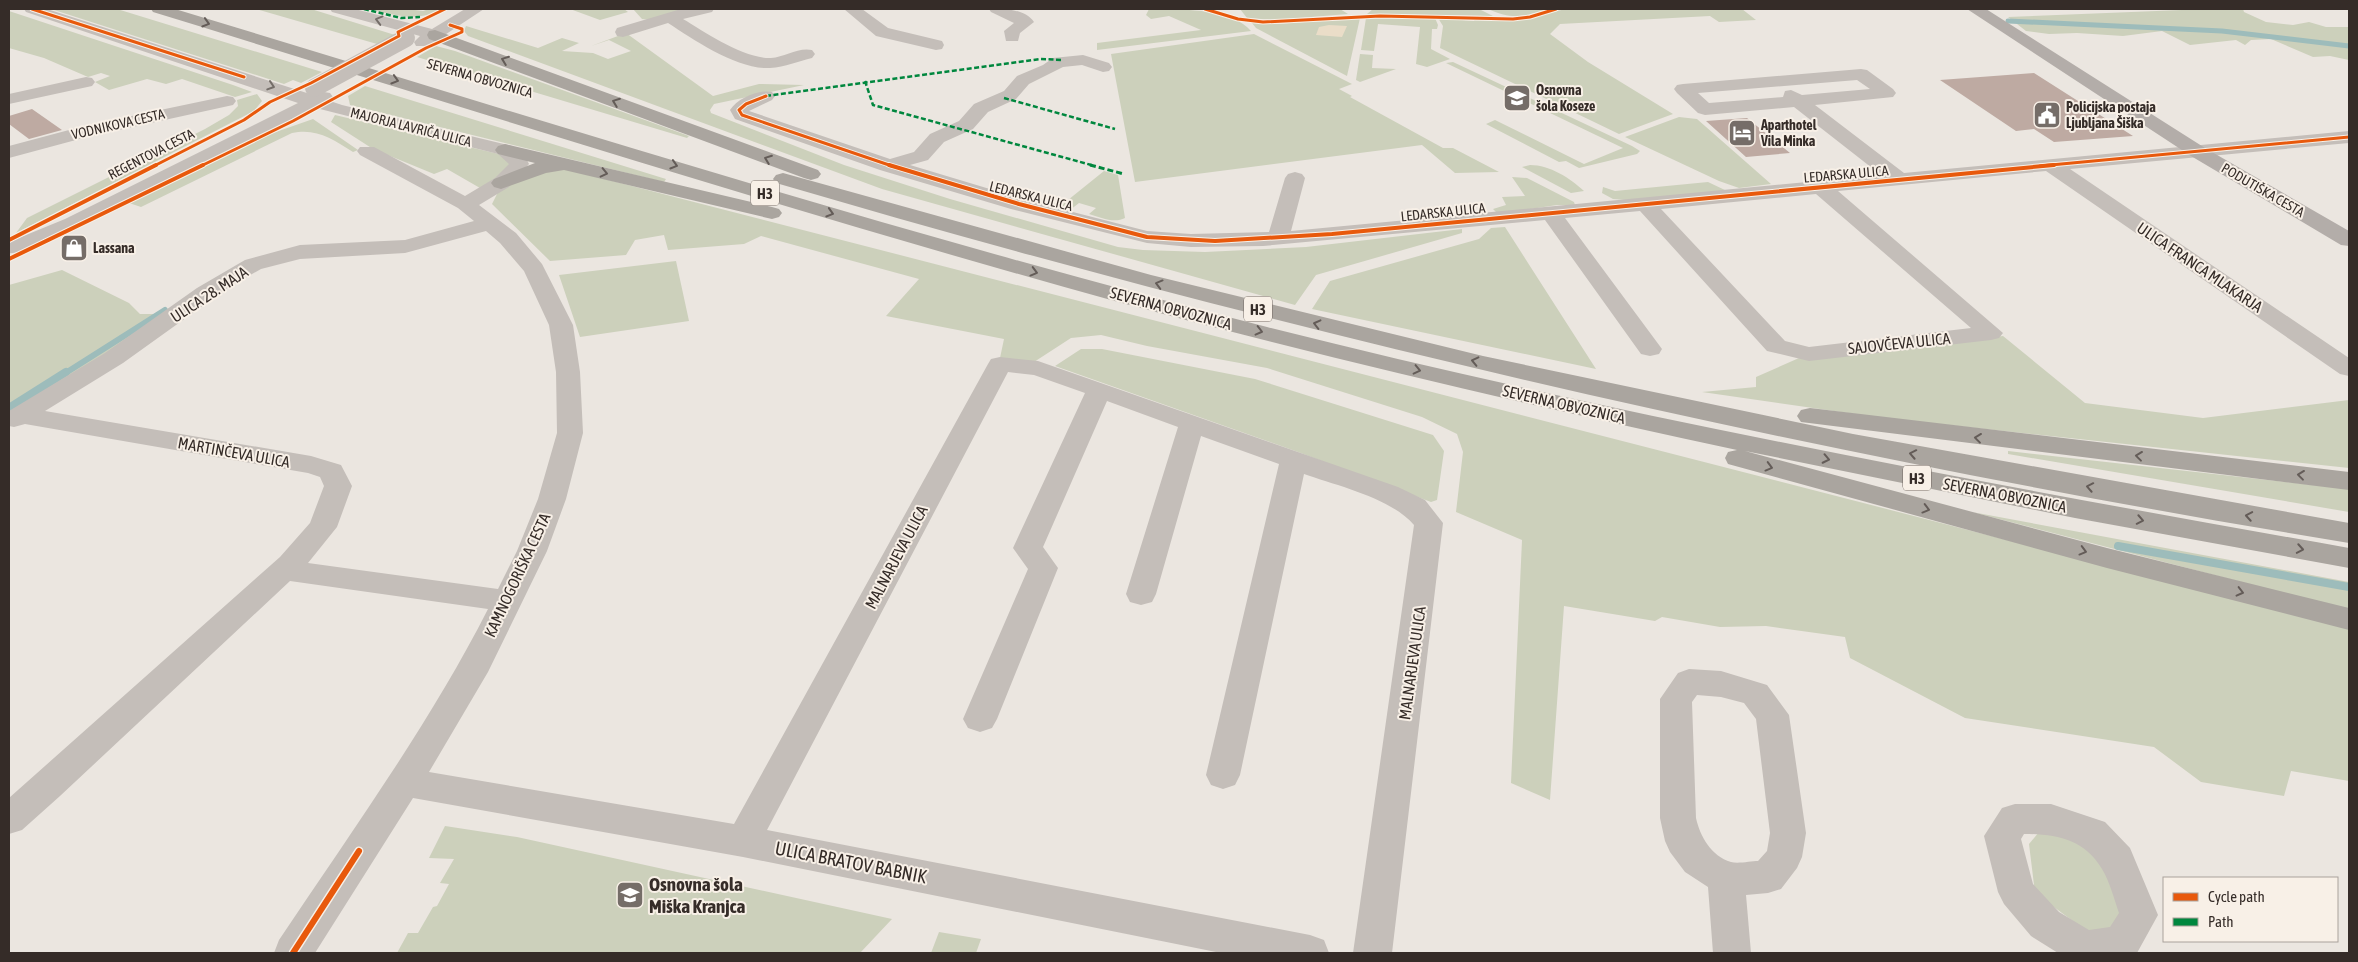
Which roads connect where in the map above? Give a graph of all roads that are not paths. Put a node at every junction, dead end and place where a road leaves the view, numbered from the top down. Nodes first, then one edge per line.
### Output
1 (32, 9) edge
2 (159, 9) edge
3 (208, 9) edge
4 (338, 9) edge
5 (460, 9) edge
6 (476, 9) edge
7 (852, 9) edge
8 (997, 9) edge
9 (1975, 9) edge
10 (695, 10) edge
11 (669, 17) junction
12 (623, 32) dead end
13 (421, 37) junction
14 (1012, 37) dead end
15 (936, 45) dead end
16 (806, 54) dead end
17 (1103, 67) dead end
18 (446, 79) dead end
19 (1773, 81) junction
20 (86, 82) dead end
21 (315, 94) junction
22 (766, 96) dead end
23 (9, 99) edge
24 (227, 101) dead end
25 (1799, 101) junction
26 (573, 117) dead end
27 (2349, 137) edge
28 (505, 150) junction
29 (367, 151) dead end
30 (9, 152) edge
31 (2198, 152) junction
32 (571, 165) junction
33 (2050, 165) junction
34 (887, 166) junction
35 (1295, 178) dead end
36 (1900, 180) junction
37 (501, 183) junction
38 (1820, 187) junction
39 (465, 204) junction
40 (1646, 204) junction
41 (1551, 214) junction
42 (491, 223) junction
43 (1278, 238) junction
44 (2349, 240) edge
45 (11, 249) edge
46 (991, 250) junction
47 (1650, 349) dead end
48 (2349, 369) edge
49 (1522, 372) junction
50 (1487, 386) junction
51 (1099, 390) junction
52 (15, 418) edge
53 (1192, 423) junction
54 (1294, 459) junction
55 (2349, 481) edge
56 (2349, 533) edge
57 (2349, 558) edge
58 (284, 570) junction
59 (1140, 594) dead end
60 (507, 601) junction
61 (2349, 619) edge
62 (980, 718) dead end
63 (1223, 774) dead end
64 (404, 782) junction
65 (9, 819) edge
66 (743, 841) junction
67 (1726, 879) junction
68 (1301, 952) edge
69 (293, 953) edge
70 (1373, 953) edge
71 (1732, 953) edge

1 -> 21 street, MAJORJA LAVRIČA ULICA
2 -> 46 highway, SEVERNA OBVOZNICA / H3
3 - 18 highway, SEVERNA OBVOZNICA
13 -> 4 street
5 - 13 street
6 - 13 street
7 - 15 street
8 - 14 street
9 - 31 main road, PODUTIŠKA CESTA
10 - 11 street
11 - 12 street
11 - 16 street
13 - 21 street
46 -> 13 highway
17 - 34 street
19 - 25 street
19 - 25 street
19 - 25 street
20 - 23 street
21 - 28 street, MAJORJA LAVRIČA ULICA
21 - 45 street, REGENTOVA CESTA
22 - 34 street, LEDARSKA ULICA
24 - 30 street, VODNIKOVA CESTA
25 - 36 street
26 - 46 highway, SEVERNA OBVOZNICA / H3
27 - 31 street, LEDARSKA ULICA
28 - 32 highway
28 - 37 street
29 - 39 street, KAMNOGORIŠKA CESTA
31 - 33 street, LEDARSKA ULICA
31 - 44 main road, PODUTIŠKA CESTA
32 - 37 highway
32 -> 46 highway
33 - 36 street, LEDARSKA ULICA
33 - 48 street, ULICA FRANCA MLAKARJA
34 - 43 street, LEDARSKA ULICA
35 - 43 street
36 - 38 street, LEDARSKA ULICA
37 - 39 street
38 - 40 street, LEDARSKA ULICA
38 - 40 street, SAJOVČEVA ULICA
39 - 42 street, KAMNOGORIŠKA CESTA
40 - 41 street, LEDARSKA ULICA
41 - 43 street, LEDARSKA ULICA
41 - 47 street
42 - 52 street, ULICA 28. MAJA
42 - 60 street, KAMNOGORIŠKA CESTA
49 -> 46 highway, SEVERNA OBVOZNICA / H3
46 -> 50 highway, SEVERNA OBVOZNICA / H3
55 -> 49 highway
56 -> 49 highway, SEVERNA OBVOZNICA / H3
50 -> 57 highway, SEVERNA OBVOZNICA / H3
50 -> 61 highway
51 - 53 street, MALNARJEVA ULICA
51 - 62 street
51 - 66 street, MALNARJEVA ULICA
52 - 58 street, MARTINČEVA ULICA
53 - 54 street, MALNARJEVA ULICA
53 - 59 street
54 - 63 street
54 - 70 street, MALNARJEVA ULICA
58 - 60 street
58 - 65 street, MARTINČEVA ULICA
60 - 64 street, KAMNOGORIŠKA CESTA
64 - 66 street, ULICA BRATOV BABNIK
64 - 69 street, KAMNOGORIŠKA CESTA
66 - 68 street, ULICA BRATOV BABNIK
67 - 67 street
67 - 71 street

